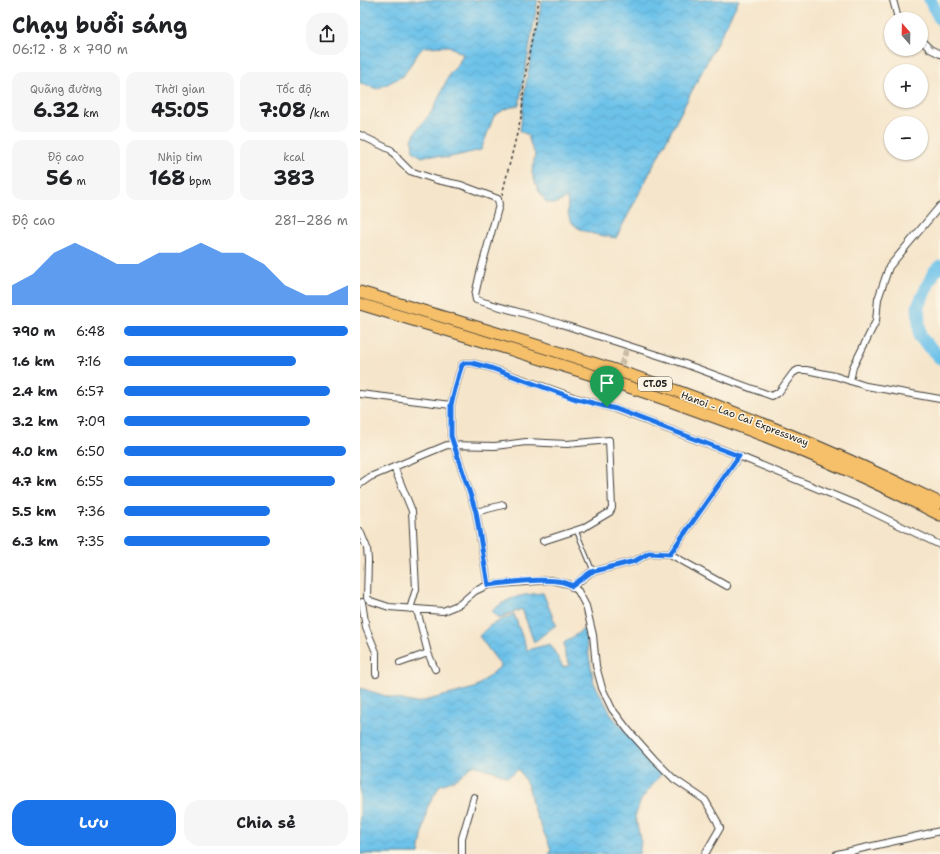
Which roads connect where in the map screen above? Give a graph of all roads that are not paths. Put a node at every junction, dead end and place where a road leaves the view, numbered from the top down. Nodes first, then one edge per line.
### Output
1 (893, 0) edge
2 (897, 12) edge
3 (928, 47) edge
4 (940, 54) edge
5 (360, 135) edge
6 (940, 206) edge
7 (360, 292) edge
8 (360, 304) edge
9 (850, 381) junction
10 (360, 394) edge
11 (940, 399) edge
12 (451, 405) junction
13 (454, 445) junction
14 (739, 456) junction
15 (394, 467) junction
16 (360, 484) edge
17 (940, 503) edge
18 (503, 505) dead end
19 (476, 512) junction
20 (940, 515) edge
21 (576, 530) junction
22 (360, 531) edge
23 (543, 541) dead end
24 (940, 545) edge
25 (670, 554) junction
26 (593, 572) junction
27 (488, 585) junction
28 (572, 586) junction
29 (727, 586) dead end
30 (371, 601) junction
31 (361, 602) edge
32 (414, 609) junction
33 (428, 653) junction
34 (400, 663) dead end
35 (435, 669) dead end
36 (376, 674) dead end
37 (474, 797) dead end
38 (940, 831) edge
39 (462, 854) edge
40 (704, 854) edge
41 (837, 854) edge

1 - 2 street
3 - 4 street
5 - 9 street
6 - 9 street
7 - 17 highway, Hanoi - Lao Cai Expressway / CT.05
8 - 20 highway, Hanoi - Lao Cai Expressway / CT.05
9 - 11 street
10 - 12 street
12 - 13 street
12 - 14 street
13 - 15 street
13 - 19 street
13 - 21 street
14 - 24 street
14 - 25 street
15 - 16 street
15 - 32 street
18 - 19 street
19 - 27 street
21 - 23 street
21 - 26 lane
22 - 30 street
25 - 26 street
25 - 29 street
26 - 28 street
27 - 28 street
27 - 32 street
28 - 40 street
30 - 31 street
30 - 32 street
31 - 36 street
32 - 33 street
33 - 34 street
33 - 35 street
37 - 39 street
38 - 41 street

